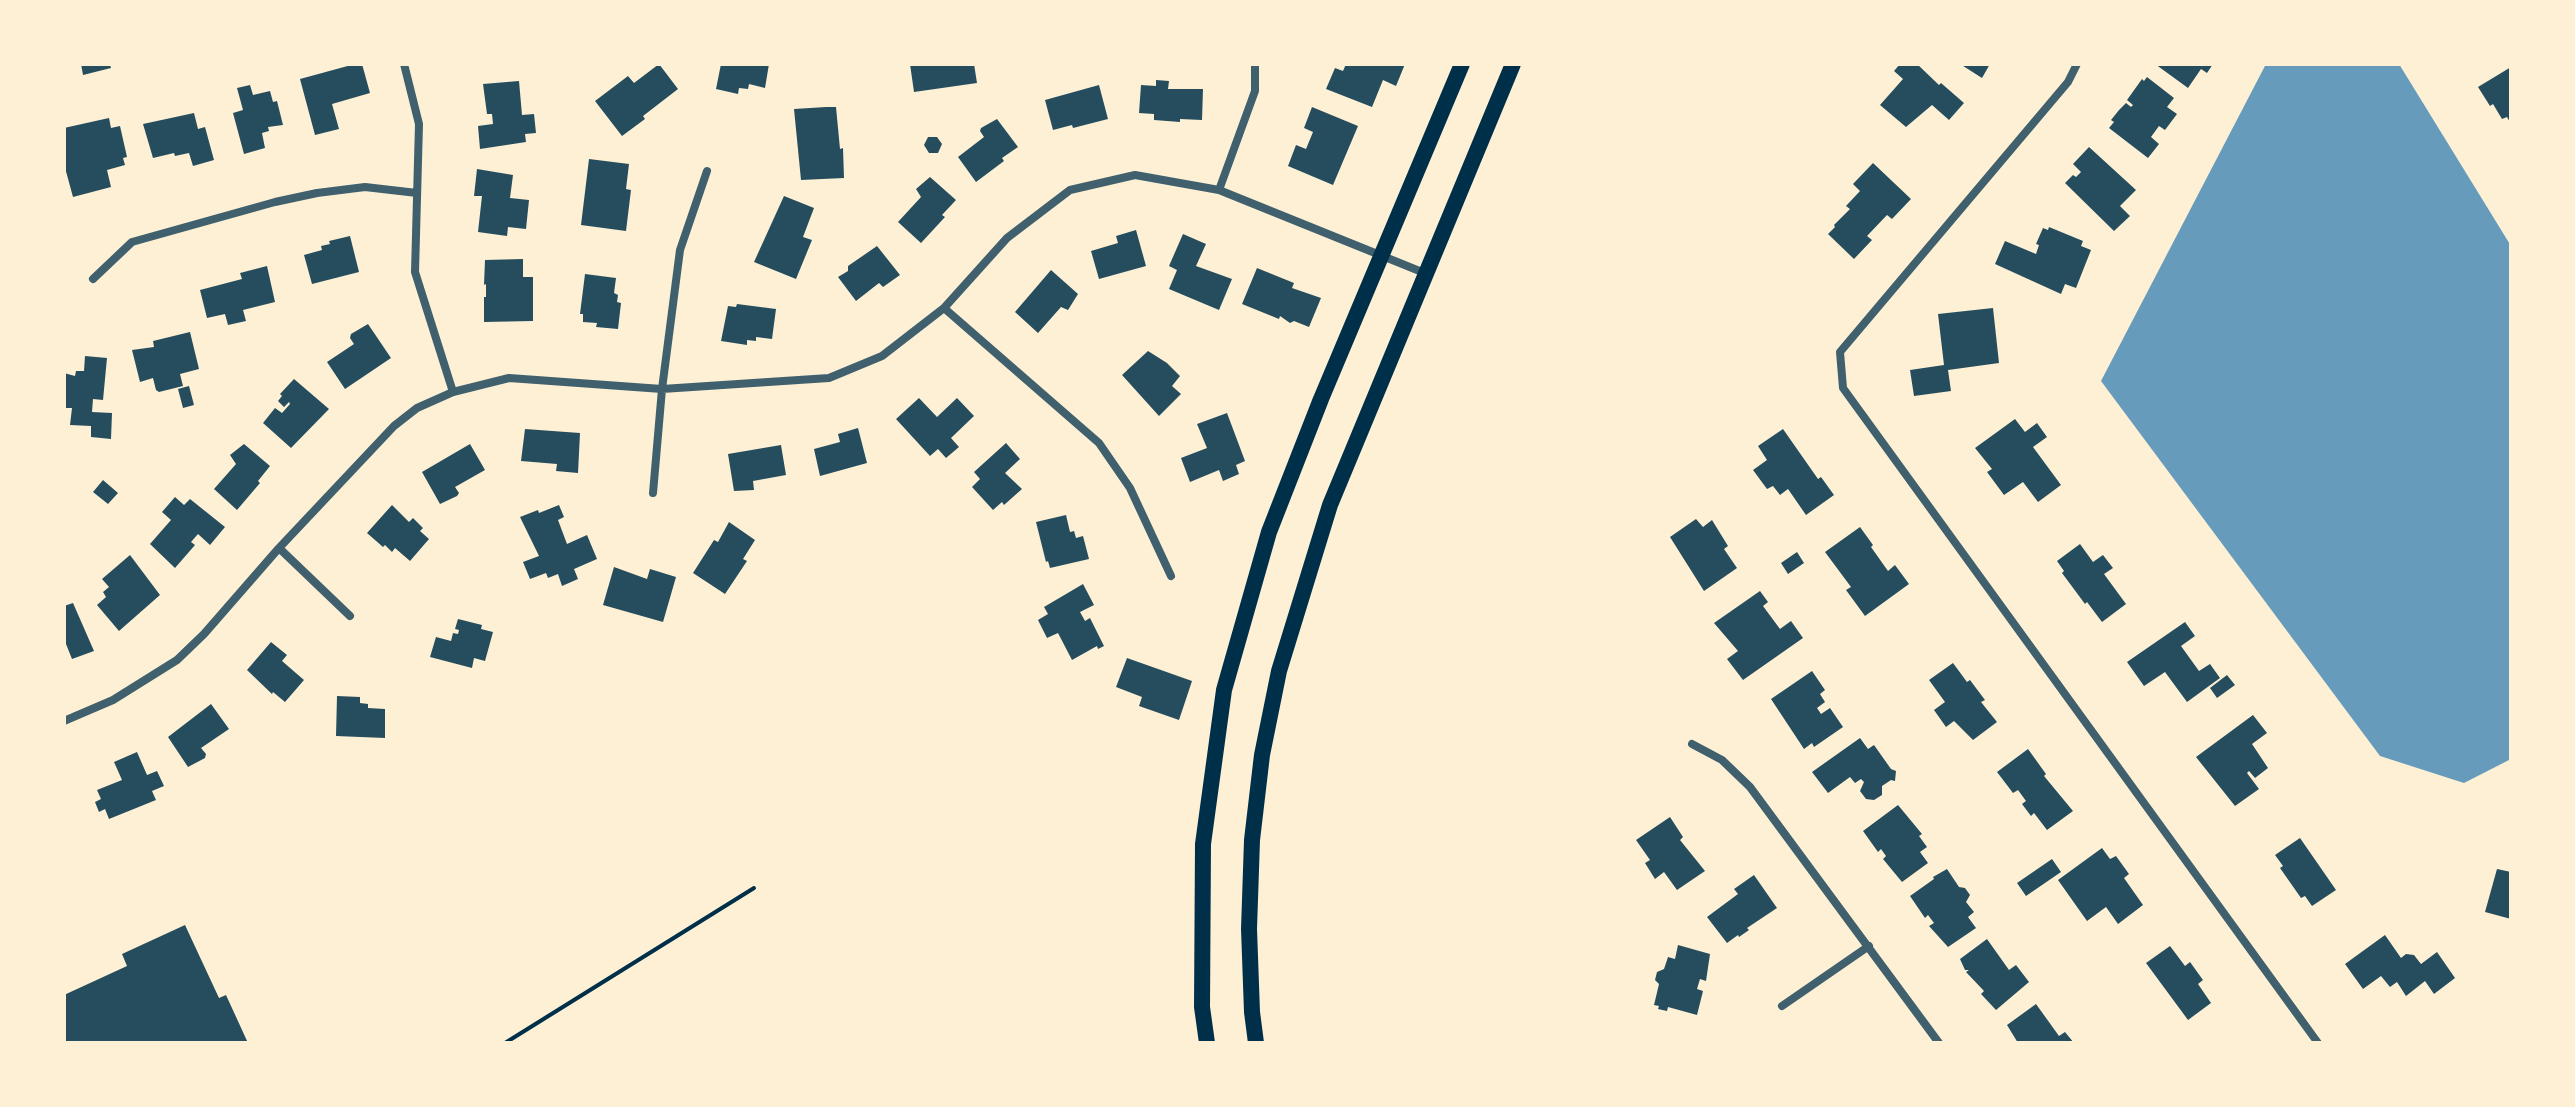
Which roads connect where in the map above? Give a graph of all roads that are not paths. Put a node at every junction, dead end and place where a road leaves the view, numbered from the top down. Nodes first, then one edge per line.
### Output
1 (404, 64) edge
2 (1255, 64) edge
3 (1462, 64) edge
4 (1513, 64) edge
5 (2077, 64) edge
6 (707, 171) dead end
7 (1219, 190) junction
8 (417, 193) junction
9 (1382, 257) junction
10 (1428, 274) junction
11 (93, 279) dead end
12 (944, 308) junction
13 (662, 389) junction
14 (453, 392) junction
15 (653, 493) dead end
16 (279, 548) junction
17 (1171, 576) dead end
18 (350, 616) dead end
19 (64, 721) edge
20 (1692, 744) dead end
21 (1869, 946) junction
22 (1782, 1006) dead end
23 (1207, 1043) edge
24 (1256, 1043) edge
25 (1939, 1043) edge
26 (2318, 1043) edge

1 - 8 street
2 - 7 street
3 - 9 main road
4 - 10 main road
5 - 26 street
6 - 13 street
7 - 9 street
7 - 12 street
8 - 11 street
8 - 14 street
9 - 10 street
9 - 23 main road
10 - 24 main road
12 - 13 street
12 - 17 street
13 - 14 street
13 - 15 street
14 - 16 street
16 - 18 street
16 - 19 street
20 - 21 street
21 - 22 street
21 - 25 street

